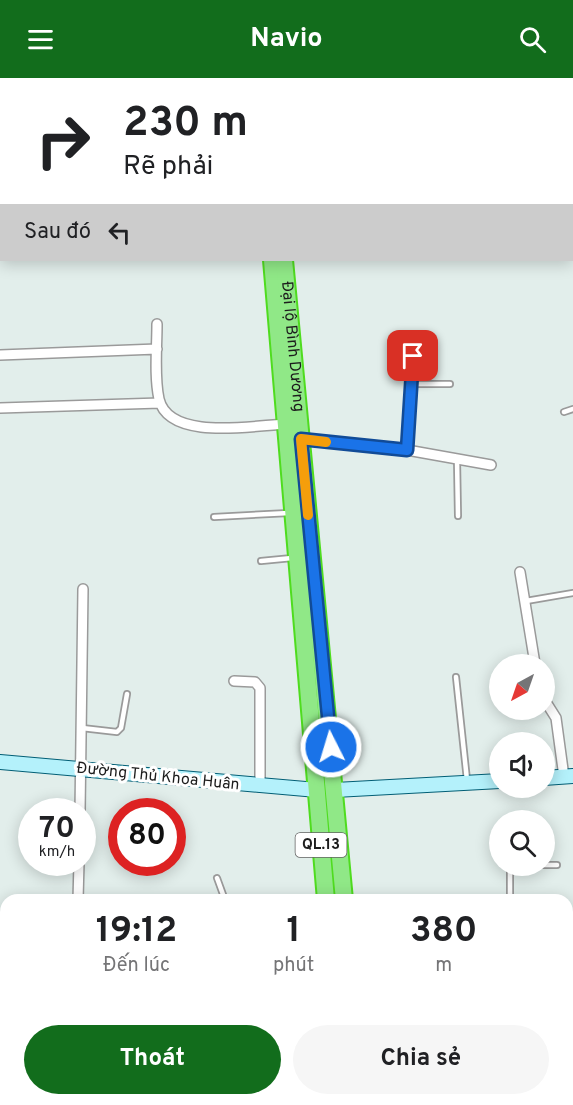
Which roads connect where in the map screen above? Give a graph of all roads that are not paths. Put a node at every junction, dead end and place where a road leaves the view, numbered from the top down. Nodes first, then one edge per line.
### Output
1 (4, 78) edge
2 (13, 78) edge
3 (19, 78) edge
4 (272, 261) edge
5 (284, 261) edge
6 (157, 324) dead end
7 (157, 349) junction
8 (0, 355) edge
9 (413, 356) dead end
10 (411, 384) junction
11 (450, 384) dead end
12 (160, 403) junction
13 (0, 408) edge
14 (573, 409) edge
15 (564, 412) dead end
16 (287, 424) junction
17 (301, 439) junction
18 (407, 450) junction
19 (457, 459) junction
20 (491, 465) dead end
21 (294, 513) junction
22 (458, 516) dead end
23 (214, 517) dead end
24 (298, 558) junction
25 (261, 561) dead end
26 (520, 572) dead end
27 (83, 589) dead end
28 (573, 592) edge
29 (525, 601) junction
30 (533, 654) edge
31 (456, 677) dead end
32 (234, 681) dead end
33 (127, 694) dead end
34 (555, 716) edge
35 (82, 728) junction
36 (0, 762) edge
37 (81, 769) junction
38 (568, 777) edge
39 (489, 782) edge
40 (467, 783) junction
41 (260, 787) junction
42 (317, 790) junction
43 (335, 790) junction
44 (80, 798) edge
45 (79, 876) edge
46 (510, 876) edge
47 (217, 878) dead end
48 (78, 894) edge
49 (223, 894) edge
50 (326, 894) edge
51 (344, 894) edge
52 (510, 894) edge

1 - 2 main road
2 - 3 main road
4 - 16 highway, Đại lộ Bình Dương / QL.13
5 - 17 highway, Đại lộ Bình Dương / QL.13
6 - 7 street
7 - 8 street
7 - 12 street
9 - 10 lane
10 - 11 lane
10 - 18 lane
12 - 13 street
12 - 16 street
14 - 15 lane
16 - 21 highway, Đại lộ Bình Dương / QL.13
17 - 18 street
17 - 43 highway, Đại lộ Bình Dương / QL.13
18 - 19 street
19 - 20 street
19 - 22 lane
21 - 23 lane
21 - 24 highway, Đại lộ Bình Dương / QL.13
24 - 25 lane
24 - 42 highway, Đại lộ Bình Dương / QL.13
26 - 29 street
27 - 35 street
28 - 29 lane
29 - 30 street
31 - 40 lane
32 - 41 street
33 - 35 lane
34 - 38 street
35 - 37 street
36 - 37 main road, Đường Thủ Khoa Huân
37 - 41 main road, Đường Thủ Khoa Huân
37 - 44 street
39 - 40 main road
40 - 43 main road
41 - 42 main road, Đường Thủ Khoa Huân
42 - 43 highway
42 - 50 highway, Đại lộ Bình Dương / QL.13
43 - 51 highway, Đại lộ Bình Dương / QL.13
45 - 48 street
46 - 52 lane
47 - 49 lane

